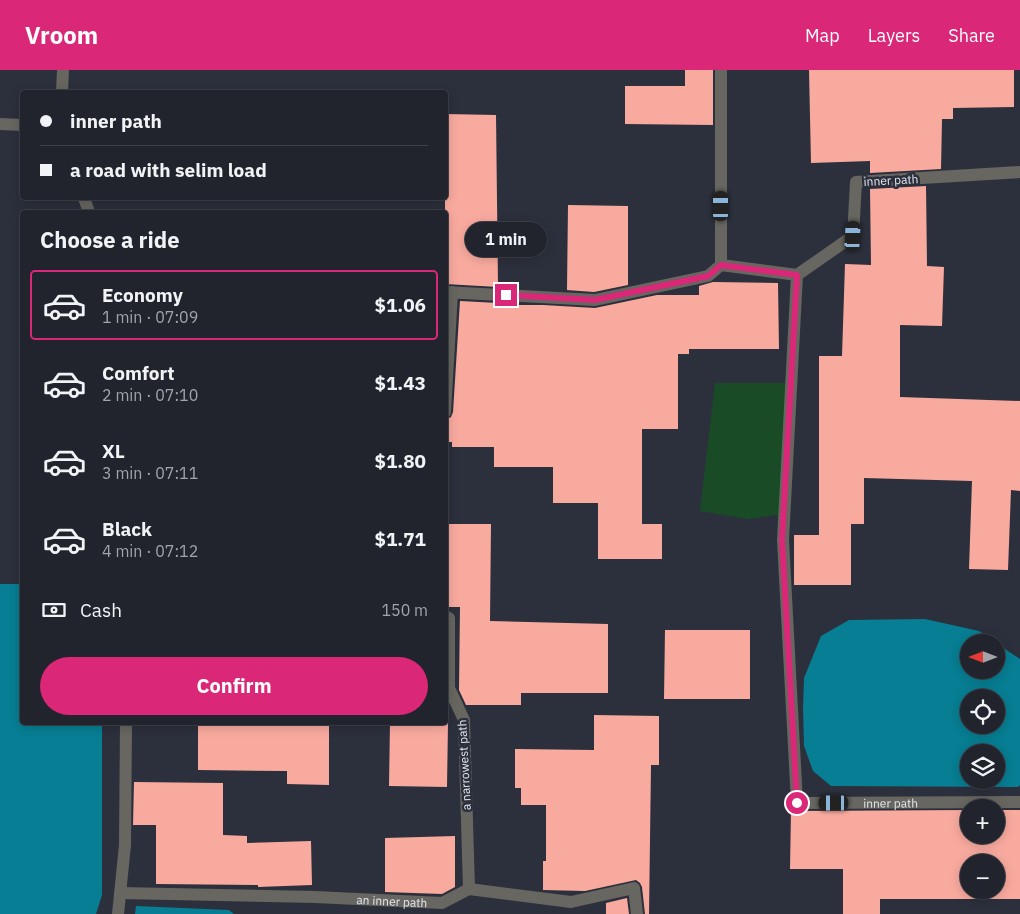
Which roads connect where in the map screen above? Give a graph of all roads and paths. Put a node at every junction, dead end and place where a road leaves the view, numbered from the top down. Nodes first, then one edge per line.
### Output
1 (63, 70) edge
2 (721, 70) edge
3 (62, 90) edge
4 (0, 124) edge
5 (20, 125) edge
6 (1020, 172) edge
7 (721, 265) junction
8 (797, 275) junction
9 (449, 292) edge
10 (448, 322) edge
11 (448, 618) edge
12 (126, 725) edge
13 (1020, 802) edge
14 (469, 890) junction
15 (120, 893) junction
16 (118, 914) edge
17 (636, 914) edge

1 - 3 street
2 - 7 street
4 - 5 street
6 - 8 street, inner path
7 - 8 street
7 - 9 street
8 - 13 street, inner path
9 - 10 street
11 - 14 street, a narrowest path
12 - 15 street
14 - 15 street, an inner path
14 - 17 street
15 - 16 street

